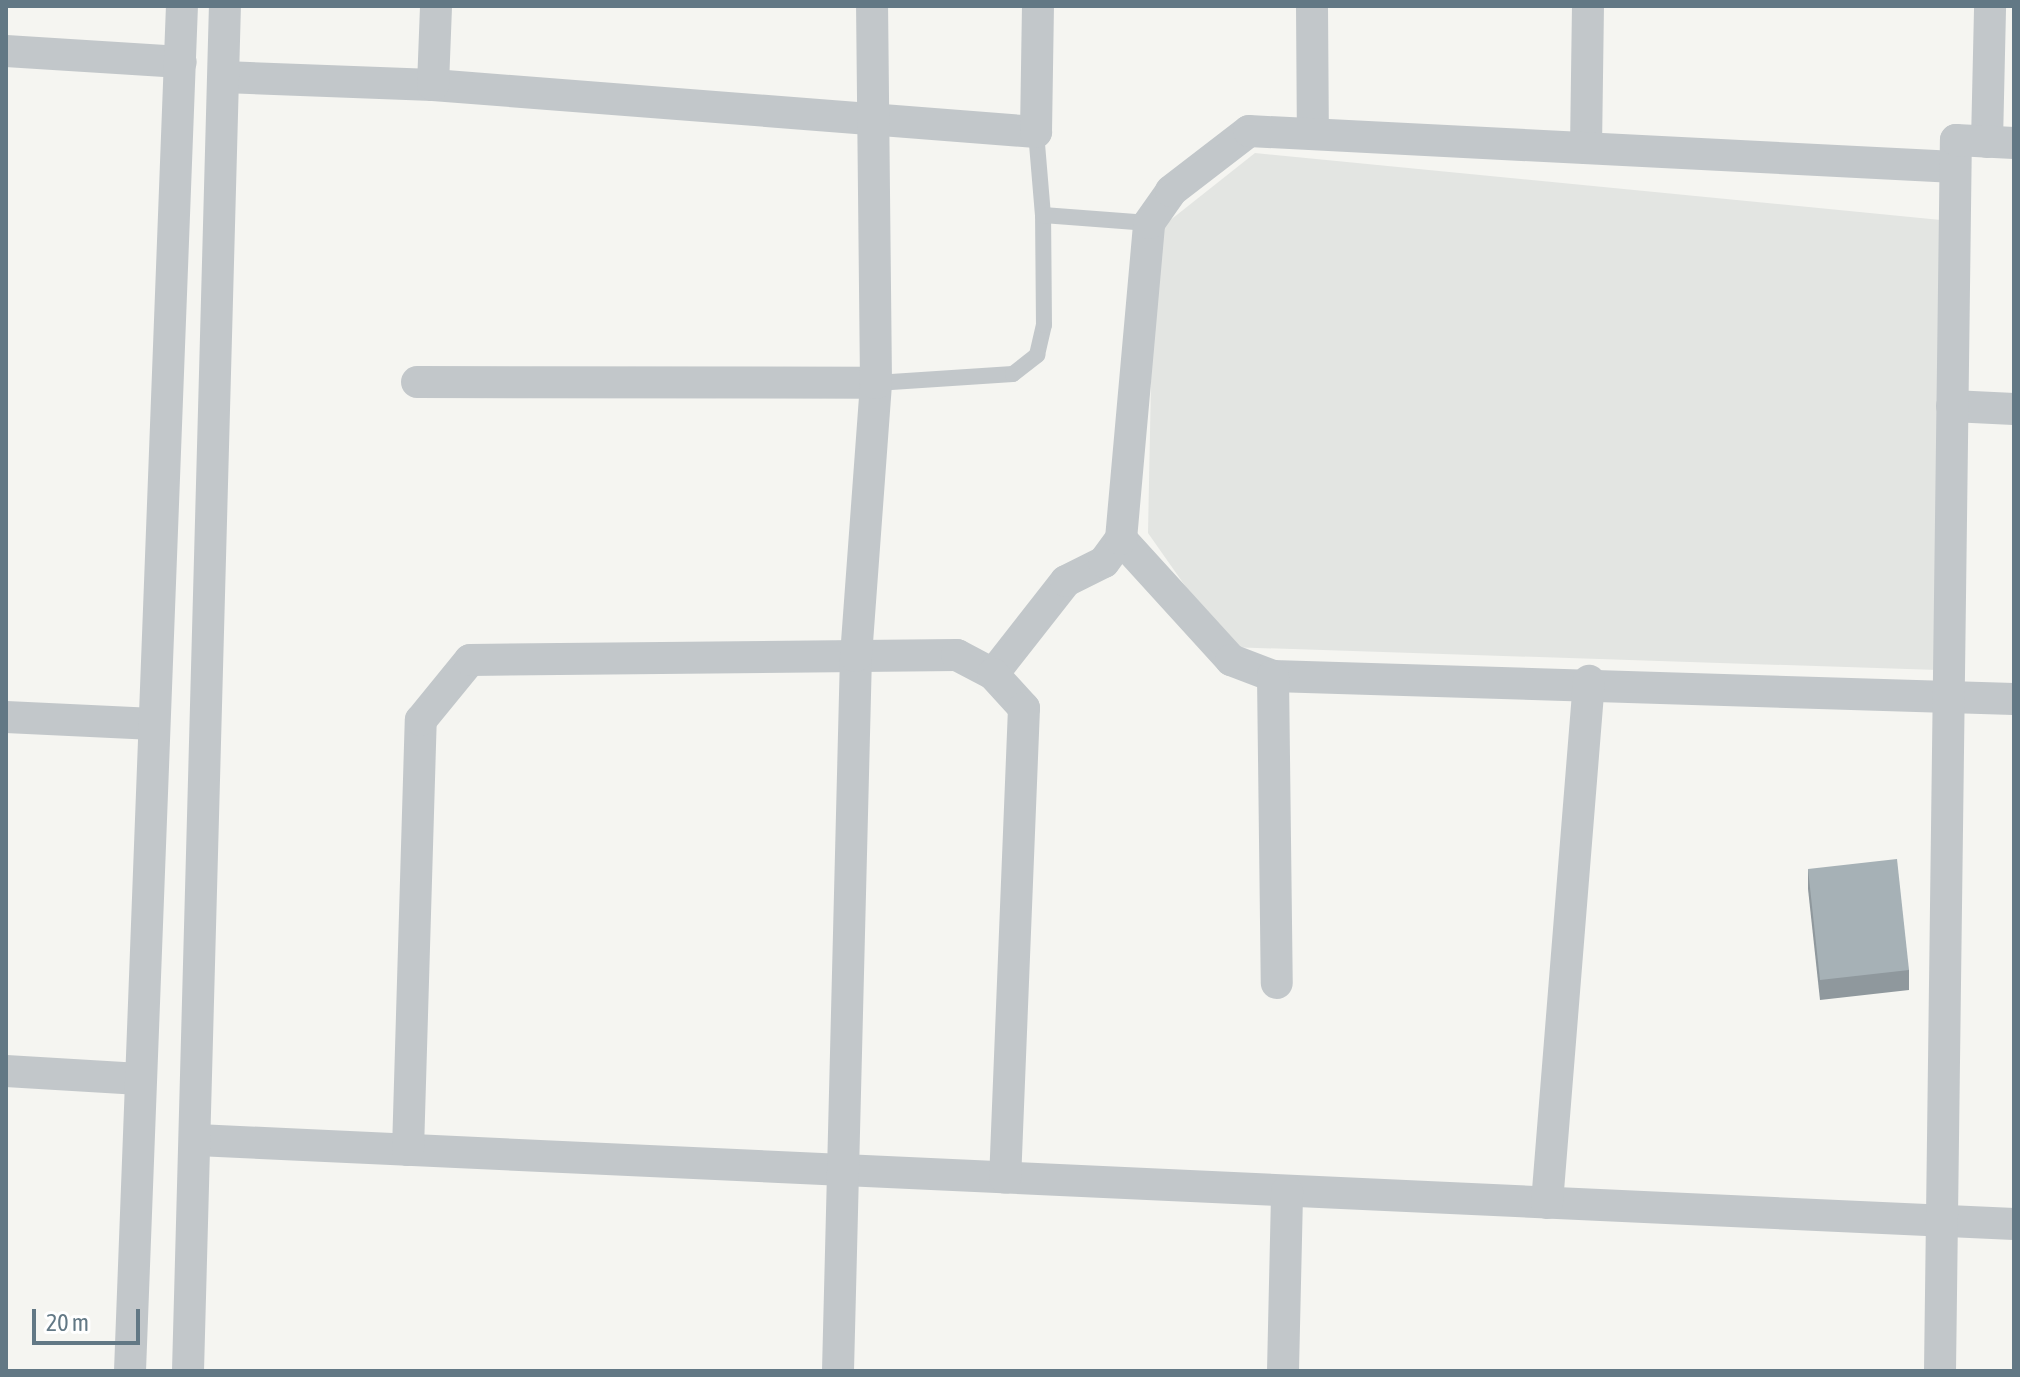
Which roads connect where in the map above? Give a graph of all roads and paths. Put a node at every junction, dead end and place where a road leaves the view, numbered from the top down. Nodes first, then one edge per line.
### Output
1 (182, 6) edge
2 (225, 6) edge
3 (436, 6) edge
4 (872, 6) edge
5 (1038, 6) edge
6 (1312, 6) edge
7 (1588, 6) edge
8 (1990, 6) edge
9 (6, 51) edge
10 (181, 62) junction
11 (224, 77) junction
12 (433, 85) junction
13 (869, 117) junction
14 (1036, 132) junction
15 (1313, 134) junction
16 (2000, 143) edge
17 (1586, 148) junction
18 (1955, 167) junction
19 (1043, 215) junction
20 (1149, 223) junction
21 (417, 382) dead end
22 (876, 383) junction
23 (1952, 406) junction
24 (2014, 409) edge
25 (1121, 539) junction
26 (856, 656) junction
27 (993, 674) junction
28 (1273, 676) junction
29 (1589, 681) junction
30 (1948, 695) junction
31 (2014, 699) edge
32 (6, 717) edge
33 (154, 724) junction
34 (1277, 983) dead end
35 (6, 1071) edge
36 (140, 1079) junction
37 (197, 1140) junction
38 (408, 1150) junction
39 (845, 1172) junction
40 (1005, 1178) junction
41 (1287, 1191) junction
42 (1547, 1203) junction
43 (1941, 1221) junction
44 (2014, 1224) edge
45 (130, 1371) edge
46 (188, 1371) edge
47 (838, 1371) edge
48 (1283, 1371) edge
49 (1940, 1371) edge

1 - 10 street
2 - 11 street
3 - 12 street
4 - 13 street
5 - 14 street
6 - 15 street
7 - 17 street
8 - 16 street
9 - 10 street
10 - 33 street
11 - 12 street
11 - 37 street
12 - 13 street
13 - 14 street
13 - 22 street
14 - 19 lane
15 - 17 street
15 - 20 street
16 - 18 street
17 - 18 street
18 - 23 street
19 - 20 lane
19 - 22 lane
20 - 25 street
21 - 22 street
22 - 26 street
23 - 24 street
23 - 30 street
25 - 27 street
25 - 28 street
26 - 27 street
26 - 38 street
26 - 39 street
27 - 40 street
28 - 29 street
28 - 34 street
29 - 30 street
29 - 42 street
30 - 31 street
30 - 43 street
32 - 33 street
33 - 36 street
35 - 36 street
36 - 45 street
37 - 38 street
37 - 46 street
38 - 39 street
39 - 40 street
39 - 47 street
40 - 41 street
41 - 42 street
41 - 48 street
42 - 43 street
43 - 44 street
43 - 49 street

